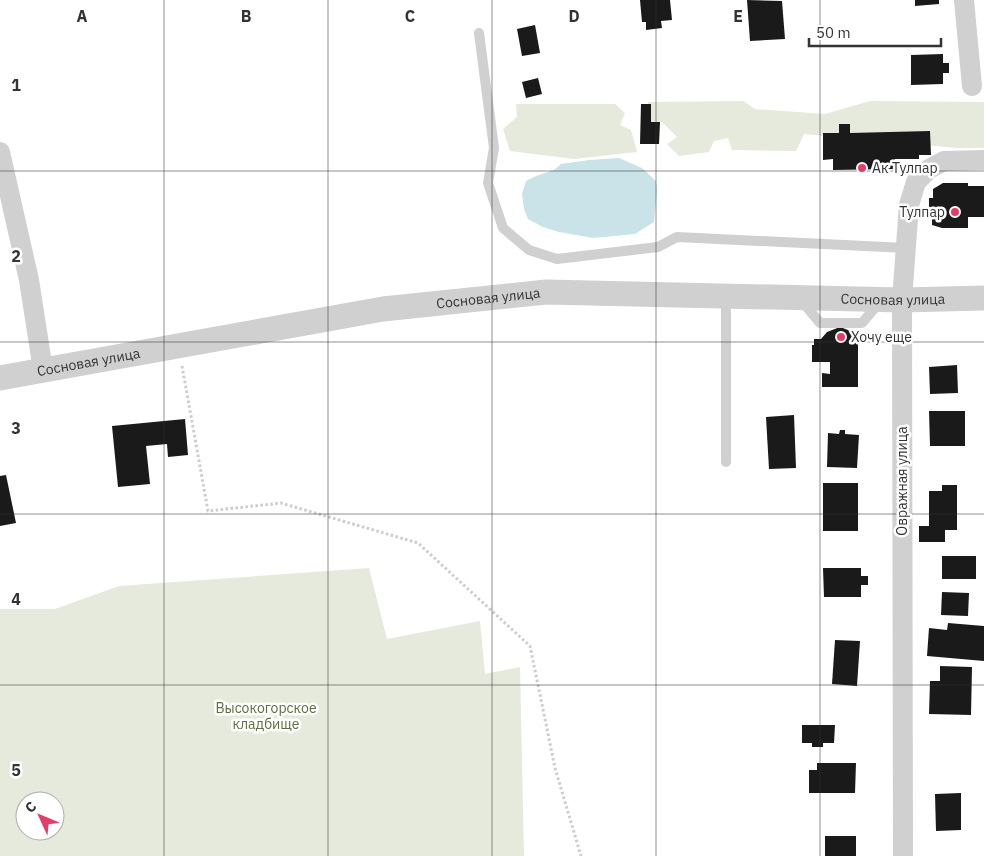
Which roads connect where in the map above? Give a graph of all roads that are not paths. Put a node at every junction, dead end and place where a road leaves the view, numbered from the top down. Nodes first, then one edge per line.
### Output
1 (964, 0) edge
2 (479, 33) dead end
3 (972, 86) dead end
4 (0, 152) edge
5 (984, 160) edge
6 (906, 248) junction
7 (726, 296) junction
8 (984, 298) edge
9 (892, 299) junction
10 (43, 370) junction
11 (0, 378) edge
12 (726, 462) dead end
13 (903, 856) edge

1 - 3 street
2 - 6 lane
4 - 10 street
5 - 6 street, Овражная улица
6 - 9 street, Овражная улица
7 - 9 street, Сосновая улица
7 - 10 street, Сосновая улица
7 - 12 lane
8 - 9 street, Сосновая улица
9 - 13 street, Овражная улица
10 - 11 street, Сосновая улица

